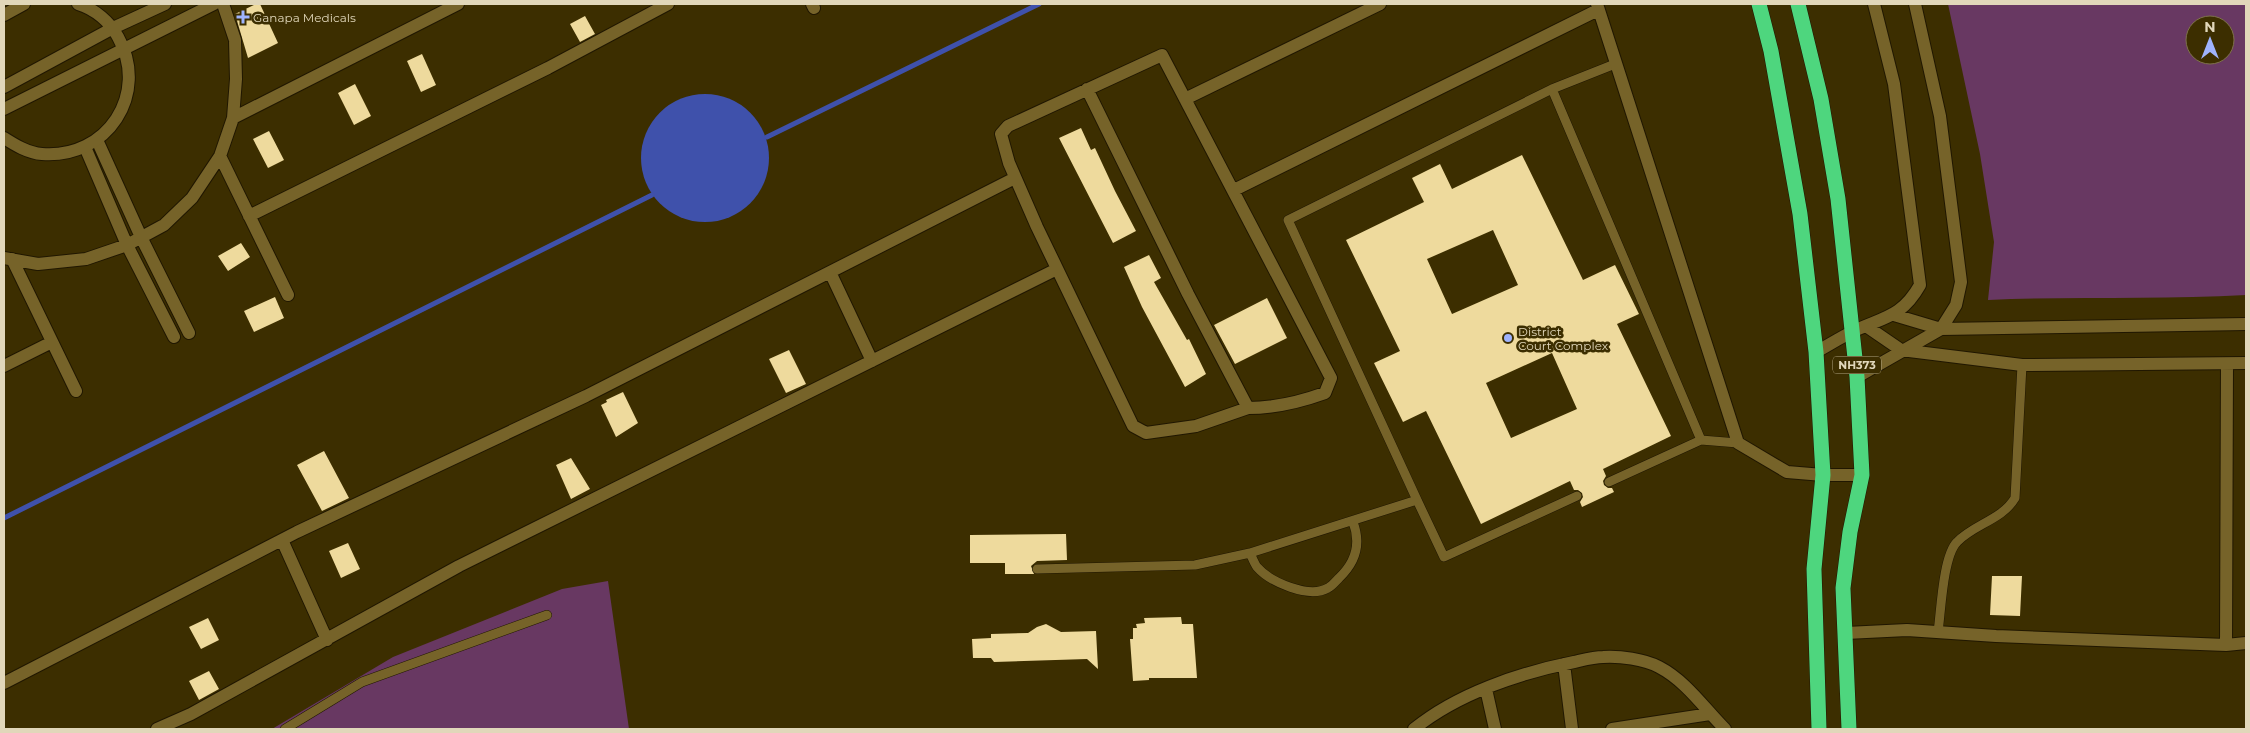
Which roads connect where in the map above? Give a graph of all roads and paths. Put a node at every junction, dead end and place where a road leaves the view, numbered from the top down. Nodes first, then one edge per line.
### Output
1 (78, 4) edge
2 (165, 4) edge
3 (214, 4) edge
4 (223, 4) edge
5 (458, 4) edge
6 (668, 4) edge
7 (1380, 4) edge
8 (1759, 4) edge
9 (1798, 4) edge
10 (1874, 4) edge
11 (1915, 4) edge
12 (1597, 7) edge
13 (113, 28) junction
14 (125, 49) junction
15 (1615, 64) junction
16 (4, 87) edge
17 (1552, 89) junction
18 (1087, 90) junction
19 (1185, 99) junction
20 (4, 109) edge
21 (233, 118) junction
22 (4, 138) edge
23 (97, 140) junction
24 (85, 147) junction
25 (220, 156) junction
26 (1015, 178) junction
27 (1234, 190) junction
28 (249, 216) junction
29 (141, 237) junction
30 (127, 245) junction
31 (8, 259) edge
32 (1057, 268) junction
33 (830, 272) junction
34 (288, 295) dead end
35 (1894, 315) junction
36 (2246, 324) edge
37 (1860, 329) junction
38 (1941, 329) junction
39 (189, 333) dead end
40 (174, 337) dead end
41 (52, 342) junction
42 (1901, 350) junction
43 (1816, 352) junction
44 (872, 361) junction
45 (2246, 363) edge
46 (2227, 364) junction
47 (2022, 365) junction
48 (4, 366) edge
49 (1858, 377) junction
50 (76, 391) dead end
51 (1248, 408) junction
52 (1702, 440) junction
53 (1738, 443) junction
54 (1823, 475) junction
55 (1862, 475) junction
56 (1609, 482) dead end
57 (1577, 496) dead end
58 (1417, 500) junction
59 (1353, 522) junction
60 (282, 540) junction
61 (1250, 553) junction
62 (1037, 569) dead end
63 (548, 615) dead end
64 (1938, 632) junction
65 (1846, 633) junction
66 (327, 640) junction
67 (2246, 643) edge
68 (2226, 644) junction
69 (1564, 664) junction
70 (4, 683) edge
71 (1486, 689) junction
72 (1710, 714) junction
73 (157, 729) edge
74 (285, 729) edge
75 (1414, 729) edge
76 (1495, 729) edge
77 (1572, 729) edge
78 (1612, 729) edge
79 (1725, 729) edge
80 (1819, 729) edge
81 (1849, 729) edge

1 - 13 street
2 - 13 street
3 - 14 street
4 - 21 street
5 - 21 street
6 - 28 street
7 - 19 street
8 - 43 highway, NH373
9 - 37 highway, NH373
10 - 35 street
11 - 38 street
12 - 15 street
12 - 27 street
13 - 14 street
13 - 16 street
14 - 20 street
14 - 23 street
15 - 17 lane
15 - 53 street
17 - 52 lane
17 - 58 lane
18 - 19 street
18 - 26 street
18 - 51 street
19 - 27 street
21 - 25 street
22 - 24 street
23 - 24 street
23 - 29 street
24 - 30 street
25 - 28 street
25 - 29 street
26 - 32 street
26 - 33 street
27 - 51 street
28 - 34 street
29 - 30 street
29 - 39 street
30 - 31 street
30 - 40 street
31 - 41 street
32 - 44 street
32 - 51 street
33 - 44 street
33 - 60 street
35 - 37 street
35 - 38 street
36 - 38 street
37 - 42 street
37 - 43 street
37 - 49 highway, NH373
38 - 42 street
41 - 48 street
41 - 50 street
42 - 47 street
42 - 49 street
43 - 54 highway, NH373
44 - 66 street
45 - 46 street
46 - 47 street
46 - 68 street
47 - 64 lane
49 - 55 highway, NH373
52 - 53 lane
52 - 56 lane
53 - 54 street
54 - 55 street
54 - 80 highway, NH373
55 - 65 highway, NH373
57 - 58 lane
58 - 59 lane
59 - 61 lane
59 - 61 lane
60 - 66 street
60 - 70 street
61 - 62 lane
63 - 74 lane
64 - 65 street
64 - 68 street
65 - 81 highway, NH373
66 - 73 street
67 - 68 street
69 - 71 street
69 - 72 street
69 - 77 street
71 - 75 street
71 - 76 street
72 - 78 street
72 - 79 street

